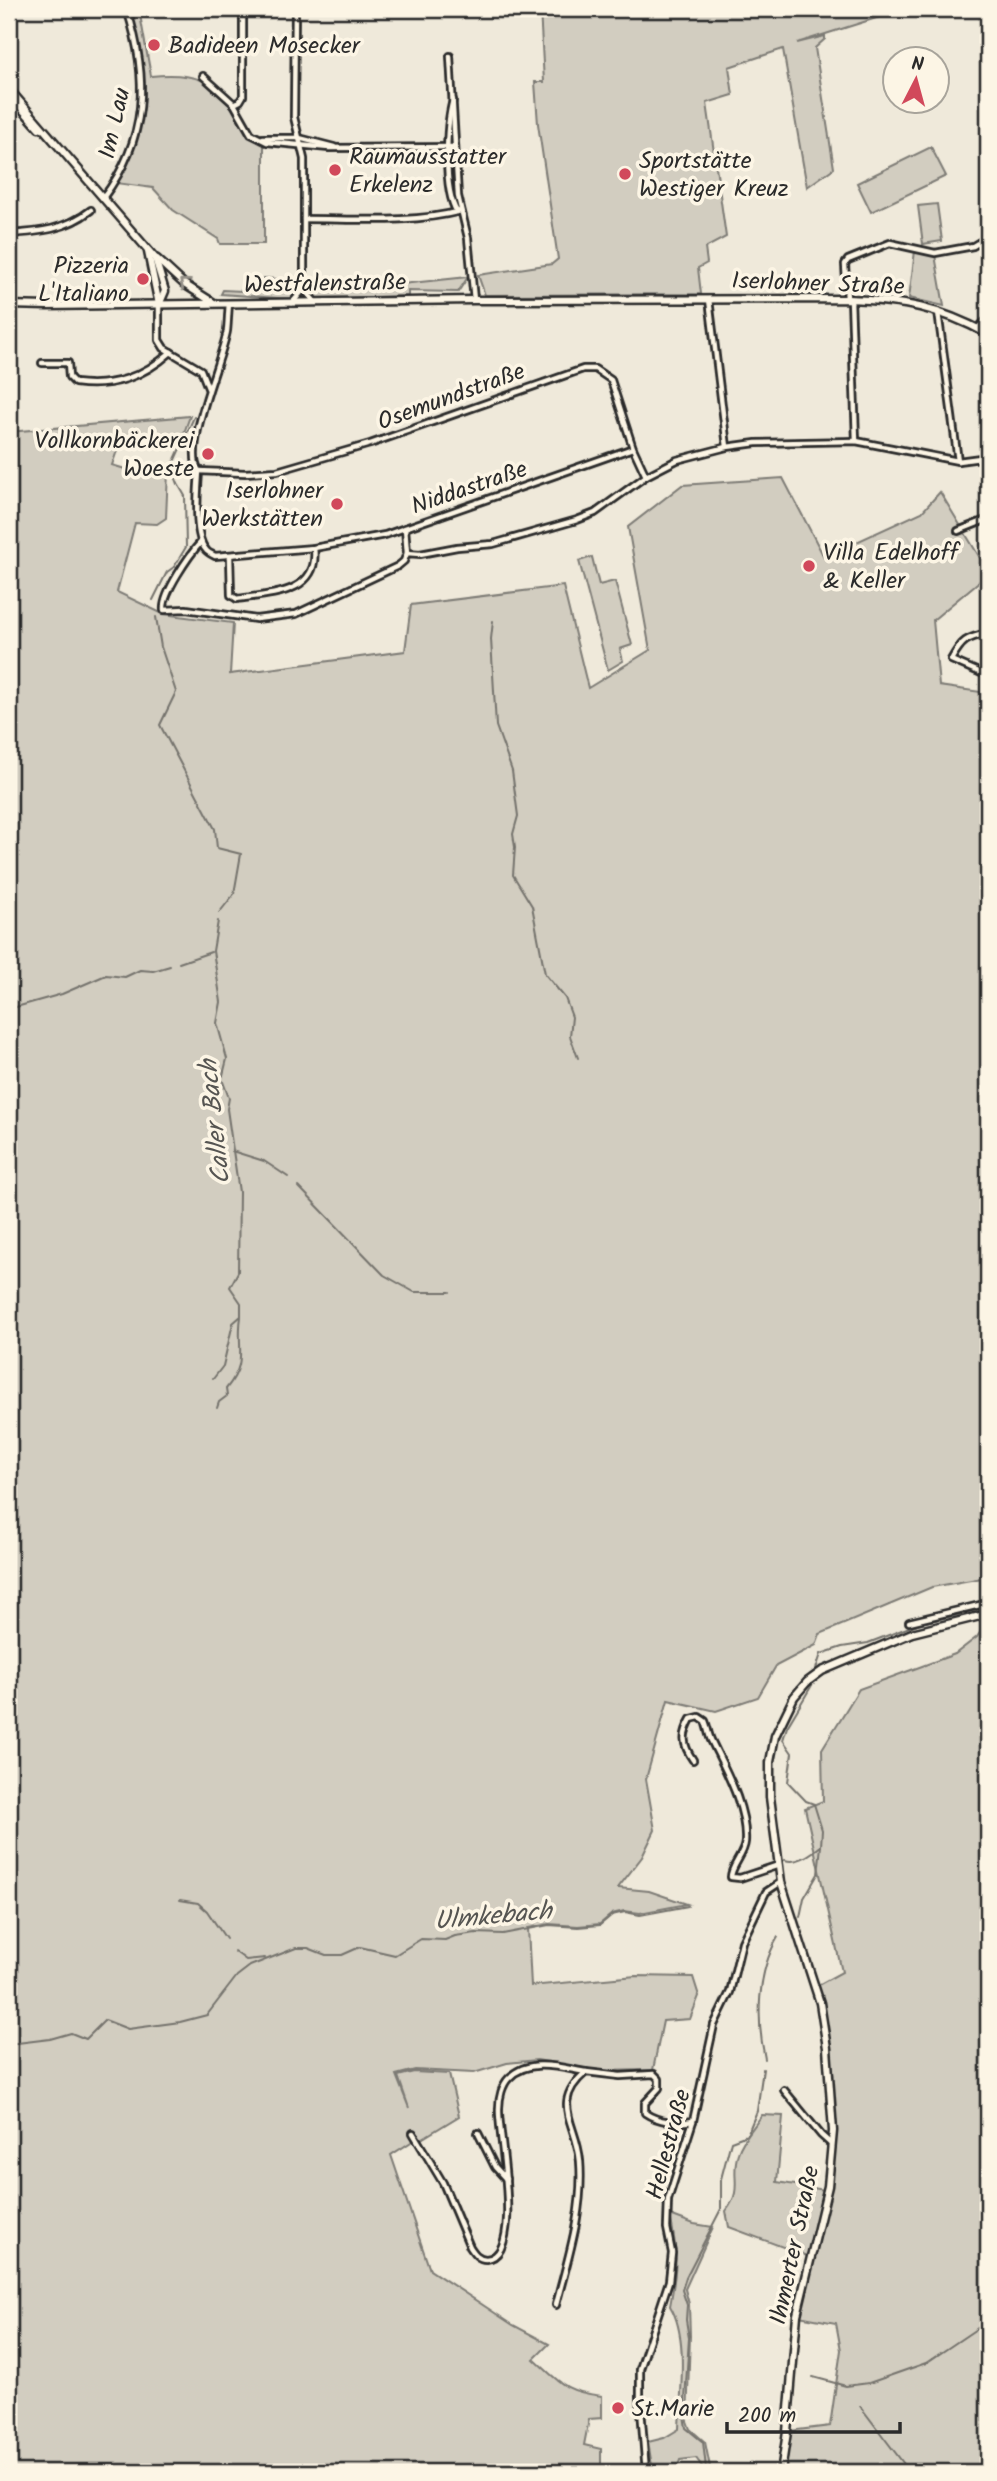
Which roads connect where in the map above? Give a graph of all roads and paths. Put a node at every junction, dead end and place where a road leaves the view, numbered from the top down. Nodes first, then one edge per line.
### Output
1 (127, 9) edge
2 (243, 9) edge
3 (295, 9) edge
4 (450, 56) dead end
5 (203, 76) dead end
6 (9, 92) edge
7 (453, 98) junction
8 (234, 104) junction
9 (299, 138) junction
10 (262, 139) junction
11 (302, 146) junction
12 (334, 147) junction
13 (455, 147) junction
14 (447, 148) junction
15 (102, 199) junction
16 (90, 210) dead end
17 (459, 211) junction
18 (304, 219) junction
19 (9, 234) edge
20 (988, 237) edge
21 (143, 244) junction
22 (155, 258) junction
23 (304, 289) junction
24 (641, 298) joint
25 (709, 299) junction
26 (849, 299) junction
27 (474, 300) junction
28 (315, 302) junction
29 (292, 303) junction
30 (9, 304) edge
31 (216, 304) junction
32 (229, 304) junction
33 (159, 305) junction
34 (938, 311) junction
35 (988, 319) edge
36 (978, 328) junction
37 (988, 334) edge
38 (171, 352) junction
39 (42, 363) dead end
40 (216, 364) junction
41 (201, 370) junction
42 (209, 390) junction
43 (856, 441) junction
44 (727, 447) junction
45 (634, 449) junction
46 (988, 457) edge
47 (958, 461) junction
48 (199, 471) junction
49 (646, 476) junction
50 (988, 519) edge
51 (405, 528) junction
52 (958, 531) dead end
53 (201, 542) junction
54 (314, 548) junction
55 (407, 553) junction
56 (230, 556) junction
57 (988, 633) edge
58 (988, 676) edge
59 (988, 1603) edge
60 (988, 1614) edge
61 (909, 1622) dead end
62 (693, 1760) dead end
63 (779, 1865) junction
64 (781, 1881) junction
65 (586, 2073) junction
66 (785, 2090) dead end
67 (694, 2121) junction
68 (413, 2133) dead end
69 (478, 2133) dead end
70 (832, 2145) junction
71 (506, 2179) junction
72 (556, 2305) dead end
73 (646, 2472) edge
74 (780, 2472) edge

1 - 15 street, Im Lau
2 - 8 street
3 - 9 street
4 - 7 street
5 - 8 street
6 - 15 main road
7 - 13 street
7 - 14 street
8 - 10 street
9 - 10 street
9 - 11 street
9 - 12 street
10 - 11 street
11 - 12 street
11 - 18 street
12 - 14 street
13 - 14 street
13 - 17 street
14 - 17 street
15 - 21 main road
16 - 19 street
17 - 18 street
17 - 27 street
18 - 23 street
20 - 26 street
21 - 22 main road
21 - 33 main road
31 -> 22 main road
22 - 33 main road
23 - 28 street
23 - 29 street
24 - 25 main road, Iserlohner Straße
24 - 27 main road, Westfalenstraße
25 - 26 main road, Iserlohner Straße
25 - 44 street
26 - 34 main road, Iserlohner Straße
26 - 43 street
27 - 28 main road, Westfalenstraße
28 - 29 main road, Westfalenstraße
29 - 32 main road, Westfalenstraße
30 - 33 main road, Westfalenstraße
31 - 32 main road, Westfalenstraße
31 - 33 main road, Westfalenstraße
32 - 40 street
33 - 38 street
34 - 36 main road, Iserlohner Straße
34 - 47 street
35 - 36 street
36 - 37 main road, Iserlohner Straße
38 - 39 street
38 - 41 street
40 - 41 street
40 - 42 street
41 - 42 street
42 - 48 street
43 - 44 street
43 - 47 street
44 - 49 street
45 - 48 street, Osemundstraße
45 - 49 street, Osemundstraße
45 - 51 street, Niddastraße
46 - 47 street
48 - 53 street
49 - 55 street
50 - 52 street
51 - 54 street, Niddastraße
51 - 55 street
53 - 55 street
53 - 56 street
54 - 56 street, Niddastraße
54 - 56 street
57 - 58 street
59 - 61 street
60 - 63 main road, Ihmerter Straße
62 - 63 street
63 - 64 main road, Ihmerter Straße
64 - 67 street, Hellestraße
64 - 70 main road, Ihmerter Straße
65 - 67 street
65 - 71 street
65 - 72 street
66 - 70 street
67 - 73 street, Hellestraße
68 - 71 street
69 - 71 street
70 - 74 main road, Ihmerter Straße

